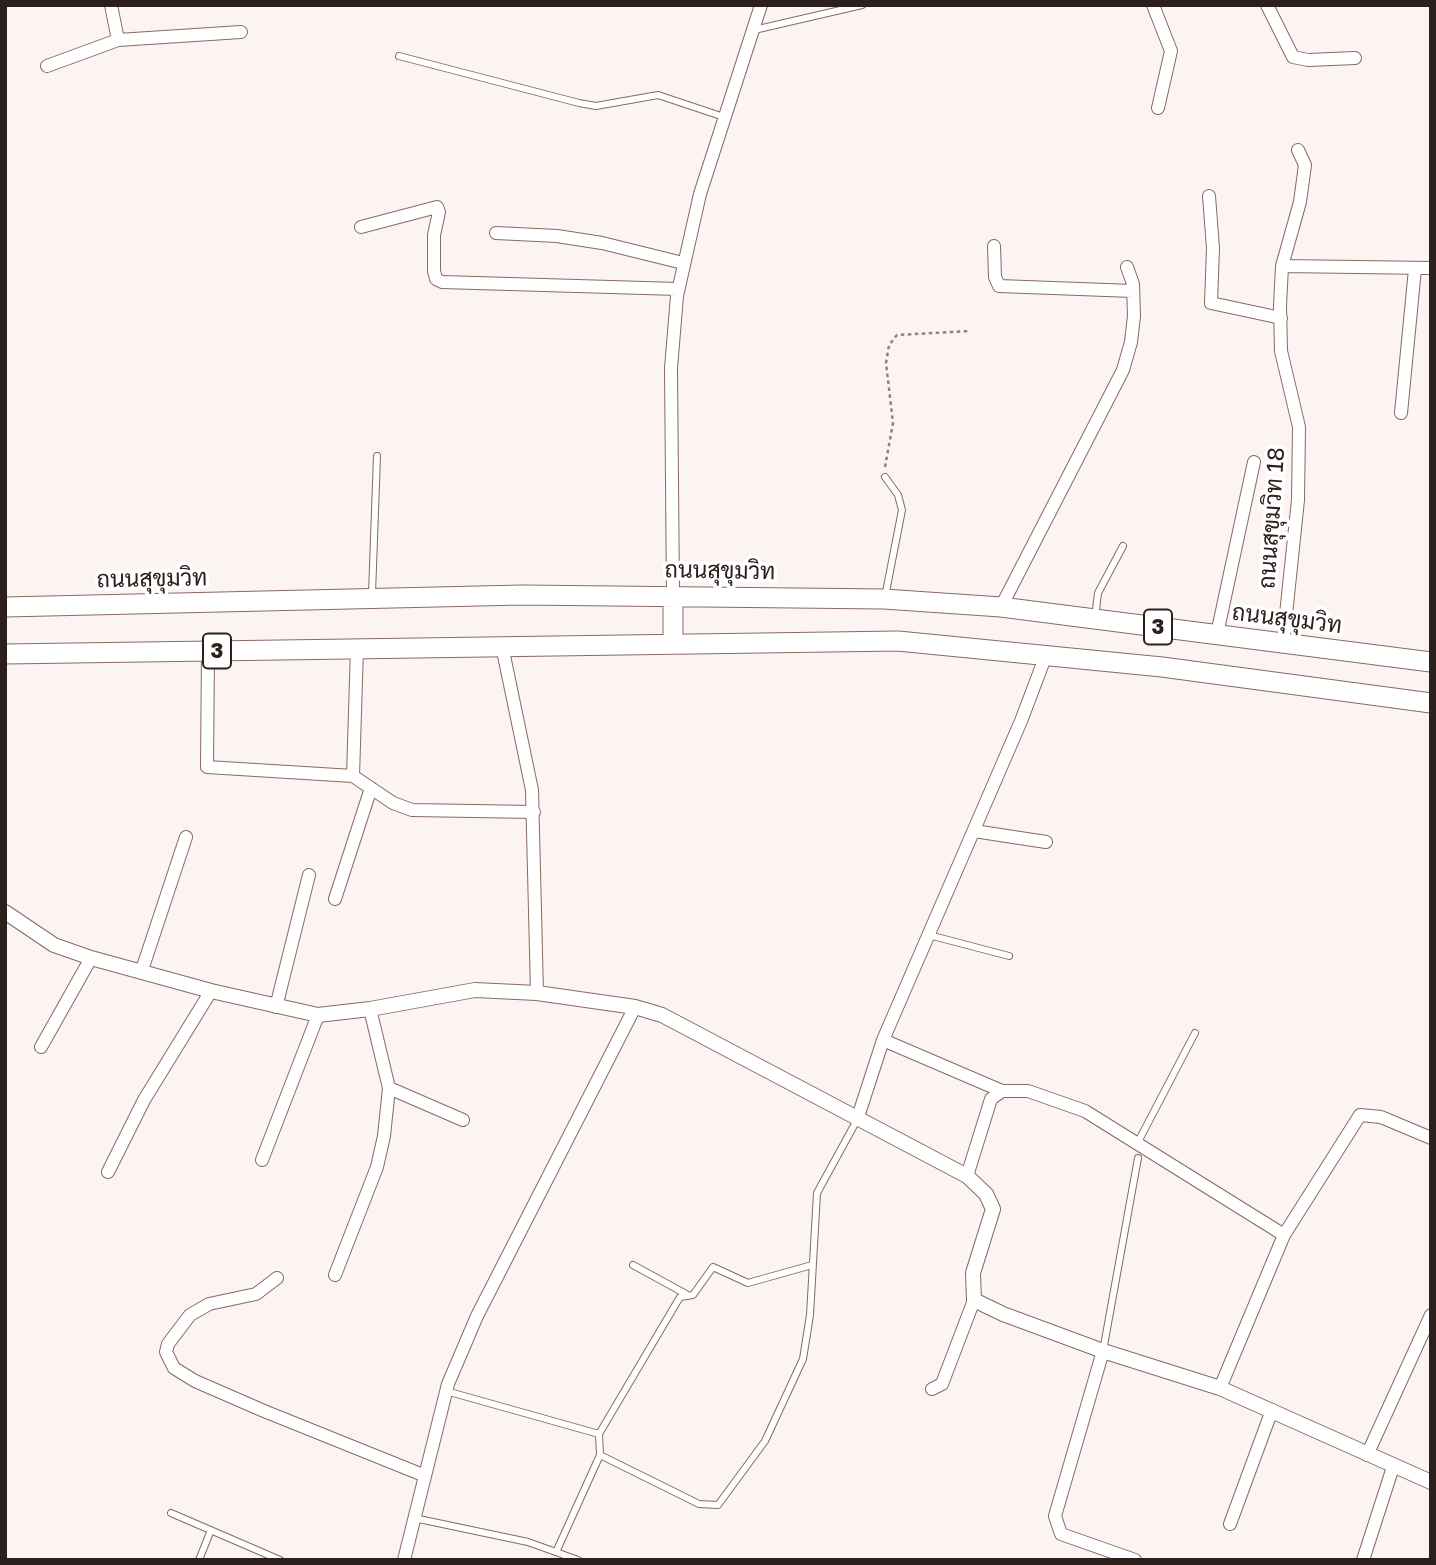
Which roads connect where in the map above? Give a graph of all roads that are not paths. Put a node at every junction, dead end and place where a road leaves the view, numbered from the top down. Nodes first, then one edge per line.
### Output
1 (111, 5) edge
2 (761, 5) edge
3 (862, 5) edge
4 (1153, 5) edge
5 (1267, 5) edge
6 (754, 30) junction
7 (241, 32) dead end
8 (118, 40) junction
9 (399, 56) dead end
10 (1355, 58) dead end
11 (47, 66) dead end
12 (1158, 108) dead end
13 (726, 117) junction
14 (1298, 150) dead end
15 (1209, 196) dead end
16 (361, 227) dead end
17 (496, 233) dead end
18 (994, 246) dead end
19 (683, 263) junction
20 (1127, 267) dead end
21 (1282, 267) junction
22 (1431, 268) edge
23 (1415, 269) junction
24 (678, 289) junction
25 (1133, 291) junction
26 (1281, 317) junction
27 (1401, 413) dead end
28 (377, 456) dead end
29 (1254, 462) dead end
30 (885, 477) road end
31 (1123, 546) dead end
32 (673, 595) junction
33 (372, 596) junction
34 (884, 599) junction
35 (5, 607) edge
36 (1001, 607) junction
37 (1095, 619) junction
38 (1217, 635) junction
39 (673, 643) junction
40 (1283, 643) junction
41 (502, 646) junction
42 (357, 648) junction
43 (208, 651) junction
44 (5, 654) edge
45 (1046, 655) junction
46 (1431, 662) edge
47 (5, 663) edge
48 (1431, 703) edge
49 (353, 776) junction
50 (371, 788) junction
51 (534, 812) junction
52 (974, 831) junction
53 (186, 837) dead end
54 (1046, 842) dead end
55 (309, 875) dead end
56 (335, 899) dead end
57 (5, 912) edge
58 (929, 935) junction
59 (1009, 956) dead end
60 (91, 958) junction
61 (142, 970) junction
62 (211, 991) junction
63 (537, 993) junction
64 (276, 1007) junction
65 (635, 1007) junction
66 (370, 1009) junction
67 (318, 1015) junction
68 (1195, 1033) dead end
69 (883, 1040) junction
70 (41, 1047) dead end
71 (389, 1088) junction
72 (1002, 1091) junction
73 (463, 1120) dead end
74 (857, 1120) junction
75 (1431, 1138) edge
76 (1139, 1142) junction
77 (1138, 1158) dead end
78 (262, 1160) dead end
79 (107, 1172) dead end
80 (967, 1176) junction
81 (1284, 1235) junction
82 (633, 1265) dead end
83 (812, 1265) junction
84 (335, 1275) dead end
85 (277, 1278) dead end
86 (686, 1294) junction
87 (974, 1300) junction
88 (1431, 1315) edge
89 (1103, 1351) junction
90 (1220, 1388) junction
91 (932, 1389) dead end
92 (446, 1391) junction
93 (1272, 1410) junction
94 (599, 1434) junction
95 (600, 1455) junction
96 (1367, 1455) junction
97 (1394, 1467) junction
98 (423, 1475) junction
99 (1431, 1482) edge
100 (171, 1513) dead end
101 (414, 1518) junction
102 (1230, 1524) dead end
103 (211, 1530) junction
104 (557, 1550) junction
105 (199, 1560) edge
106 (280, 1560) edge
107 (404, 1560) edge
108 (578, 1560) edge
109 (1135, 1560) edge
110 (1363, 1560) edge

1 - 8 street
2 - 6 street
3 - 6 lane
4 - 12 street
5 - 10 street
6 - 13 street
7 - 8 street
8 - 11 street
9 - 13 lane
13 - 19 street
14 - 21 street, ถนนสุขุมวิท 18
15 - 26 street
16 - 24 street
17 - 19 street
18 - 25 street
19 - 24 street
20 - 25 street
21 - 23 street
21 - 26 street, ถนนสุขุมวิท 18
22 - 23 street
23 - 27 street
24 - 32 street
25 - 36 street
26 - 40 street, ถนนสุขุมวิท 18
28 - 33 lane
29 - 38 street
30 - 34 lane
31 - 37 lane
32 - 33 main road, ถนนสุขุมวิท / 3
32 - 34 main road, ถนนสุขุมวิท / 3
32 - 39 main road
33 - 35 main road, ถนนสุขุมวิท / 3
34 - 36 main road, ถนนสุขุมวิท / 3
36 - 37 main road, ถนนสุขุมวิท / 3
37 - 38 main road, ถนนสุขุมวิท / 3
38 - 40 main road, ถนนสุขุมวิท / 3
39 - 41 main road, 3
39 - 45 main road, 3
40 - 46 main road, ถนนสุขุมวิท / 3
41 - 42 main road, 3
41 - 51 street
42 - 43 main road, 3
42 - 49 street
43 - 44 main road, 3
43 - 49 street
44 - 47 lane
45 - 48 main road, 3
45 - 52 street
49 - 50 street
50 - 51 street
50 - 56 street
51 - 63 street
52 - 54 street
52 - 58 street
53 - 61 street
55 - 64 street
57 - 60 street
58 - 59 lane
58 - 69 street
60 - 61 street
60 - 70 street
61 - 62 street
62 - 64 street
62 - 79 street
63 - 65 street
63 - 66 street
64 - 67 street
65 - 74 street
65 - 92 street
66 - 67 street
66 - 71 street
67 - 78 street
68 - 76 lane
69 - 72 street
69 - 74 street
71 - 73 street
71 - 84 street
72 - 76 street
72 - 80 street
74 - 80 street
74 - 83 lane
75 - 81 street
76 - 81 street
77 - 89 lane
80 - 87 street
81 - 90 street
82 - 86 lane
83 - 86 lane
83 - 95 lane
85 - 98 street
86 - 94 lane
87 - 89 street
87 - 91 street
88 - 96 street
89 - 90 street
89 - 109 street
90 - 93 street
92 - 94 lane
92 - 98 street
93 - 96 street
93 - 102 street
94 - 95 lane
95 - 104 lane
96 - 97 street
97 - 99 street
97 - 110 street
98 - 101 street
100 - 103 lane
101 - 104 lane
101 - 107 street
103 - 105 lane
103 - 106 lane
104 - 108 lane

